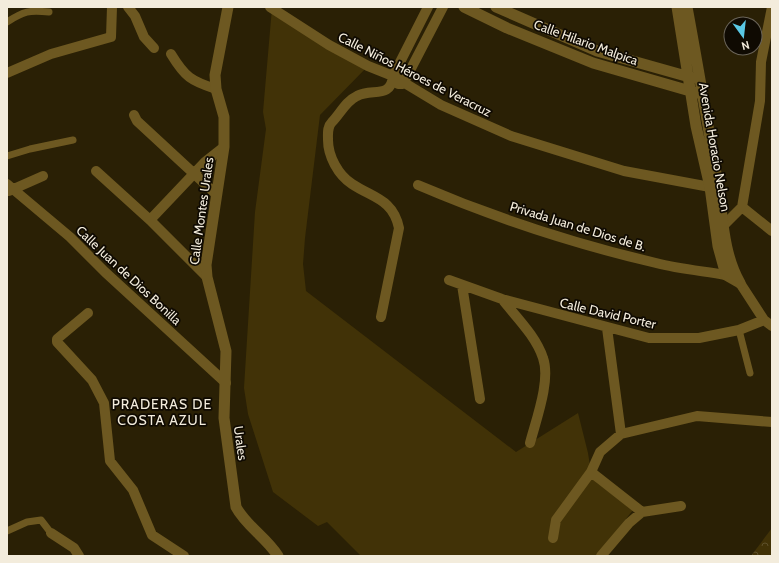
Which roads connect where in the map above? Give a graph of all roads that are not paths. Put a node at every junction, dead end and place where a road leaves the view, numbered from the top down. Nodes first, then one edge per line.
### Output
1 (112, 7) edge
2 (128, 7) edge
3 (228, 7) edge
4 (271, 7) edge
5 (428, 7) edge
6 (443, 7) edge
7 (464, 7) edge
8 (496, 7) edge
9 (677, 7) edge
10 (687, 7) edge
11 (772, 7) edge
12 (49, 12) dead end
13 (7, 22) edge
14 (154, 48) dead end
15 (171, 54) dead end
16 (7, 73) edge
17 (688, 77) junction
18 (700, 79) junction
19 (392, 81) junction
20 (403, 84) junction
21 (216, 89) junction
22 (691, 92) junction
23 (702, 94) junction
24 (134, 115) dead end
25 (72, 140) dead end
26 (224, 147) junction
27 (7, 156) edge
28 (96, 171) dead end
29 (195, 174) junction
30 (43, 176) dead end
31 (418, 185) dead end
32 (714, 187) junction
33 (9, 188) edge
34 (216, 194) junction
35 (742, 207) junction
36 (150, 220) junction
37 (719, 226) junction
38 (772, 231) edge
39 (729, 272) junction
40 (207, 277) junction
41 (449, 280) dead end
42 (740, 284) joint
43 (462, 285) junction
44 (502, 299) junction
45 (88, 313) dead end
46 (381, 317) dead end
47 (768, 323) edge
48 (607, 328) junction
49 (739, 330) junction
50 (750, 374) dead end
51 (226, 383) junction
52 (480, 399) dead end
53 (772, 422) edge
54 (621, 434) junction
55 (530, 443) dead end
56 (591, 472) junction
57 (681, 506) dead end
58 (642, 512) junction
59 (7, 532) edge
60 (51, 533) joint
61 (552, 538) dead end
62 (79, 556) edge
63 (184, 556) edge
64 (278, 556) edge
65 (601, 556) edge

1 - 16 street
2 - 14 street
3 - 21 street, Calle Montes Urales
4 - 19 street, Calle Niños Héroes de Veracruz
5 - 19 street
6 - 20 street
7 - 22 street, Calle Hilario Malpica
8 - 17 street, Calle Hilario Malpica
9 - 17 street, Avenida Horacio Nelson
10 - 18 street, Avenida Horacio Nelson
11 - 35 street
12 - 13 street
15 - 21 street
17 - 18 street, Calle Hilario Malpica
17 - 22 street, Avenida Horacio Nelson
18 - 23 street, Avenida Horacio Nelson
19 - 20 street
19 - 46 street
20 - 32 street, Calle Niños Héroes de Veracruz
21 - 26 street, Calle Montes Urales
22 - 23 street, Calle Hilario Malpica
22 - 32 street, Avenida Horacio Nelson
23 - 32 street, Avenida Horacio Nelson
24 - 29 street
25 - 27 street
26 - 29 street
26 - 34 street, Calle Montes Urales
28 - 36 street
29 - 34 street
29 - 36 street
30 - 33 street
31 - 39 street, Privada Juan de Dios de B.
32 - 37 street, Avenida Horacio Nelson
33 - 51 street, Calle Juan de Dios Bonilla
34 - 40 street, Calle Montes Urales
35 - 37 street
35 - 38 street
36 - 40 street
37 - 39 street, Avenida Horacio Nelson
39 - 42 street
40 - 51 street, Calle Montes Urales
41 - 43 street, Calle David Porter
42 - 47 street
43 - 44 street, Calle David Porter
43 - 52 street
44 - 48 street, Calle David Porter
44 - 55 street
45 - 63 street
47 - 49 street, Calle David Porter
48 - 49 street, Calle David Porter
48 - 54 street
49 - 50 street
51 - 64 street, Urales
53 - 54 street
54 - 56 street
56 - 58 street
56 - 61 street
57 - 58 street
58 - 65 street
59 - 60 street
60 - 62 street

